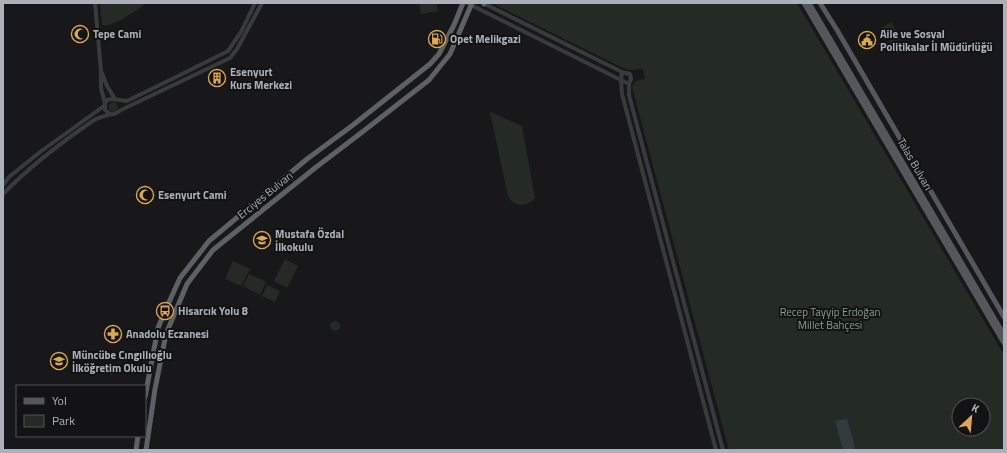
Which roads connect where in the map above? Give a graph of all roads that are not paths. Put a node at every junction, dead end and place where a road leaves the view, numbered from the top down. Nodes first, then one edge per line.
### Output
1 (95, 3) edge
2 (255, 3) edge
3 (262, 3) edge
4 (463, 3) edge
5 (484, 3) edge
6 (804, 3) edge
7 (809, 3) edge
8 (820, 3) edge
9 (470, 4) edge
10 (101, 71) junction
11 (622, 72) junction
12 (621, 80) junction
13 (629, 84) junction
14 (116, 99) junction
15 (105, 105) junction
16 (119, 111) junction
17 (110, 114) junction
18 (9, 177) junction
19 (3, 179) edge
20 (14, 182) junction
21 (3, 185) edge
22 (3, 194) edge
23 (1004, 317) edge
24 (1004, 335) edge
25 (1004, 343) edge
26 (146, 392) edge
27 (138, 437) edge
28 (136, 450) edge
29 (146, 450) edge
30 (716, 450) edge
31 (723, 450) edge

1 - 10 street
2 - 14 street
3 - 16 street
4 - 26 highway, Erciyes Bulvarı
5 - 11 street
6 - 25 main road
7 - 24 main road, Talas Bulvarı
8 - 23 main road, Talas Bulvarı
9 - 12 street
9 - 29 highway, Erciyes Bulvarı
10 - 14 street
10 - 15 street
11 - 12 street
11 - 13 street
12 - 13 street
12 - 30 street
13 - 31 street
14 - 15 street
14 - 16 street
15 - 17 street
15 - 18 street
16 - 17 street
17 - 20 street
18 - 19 street
18 - 20 street
18 - 21 street
20 - 22 street
27 - 28 highway

